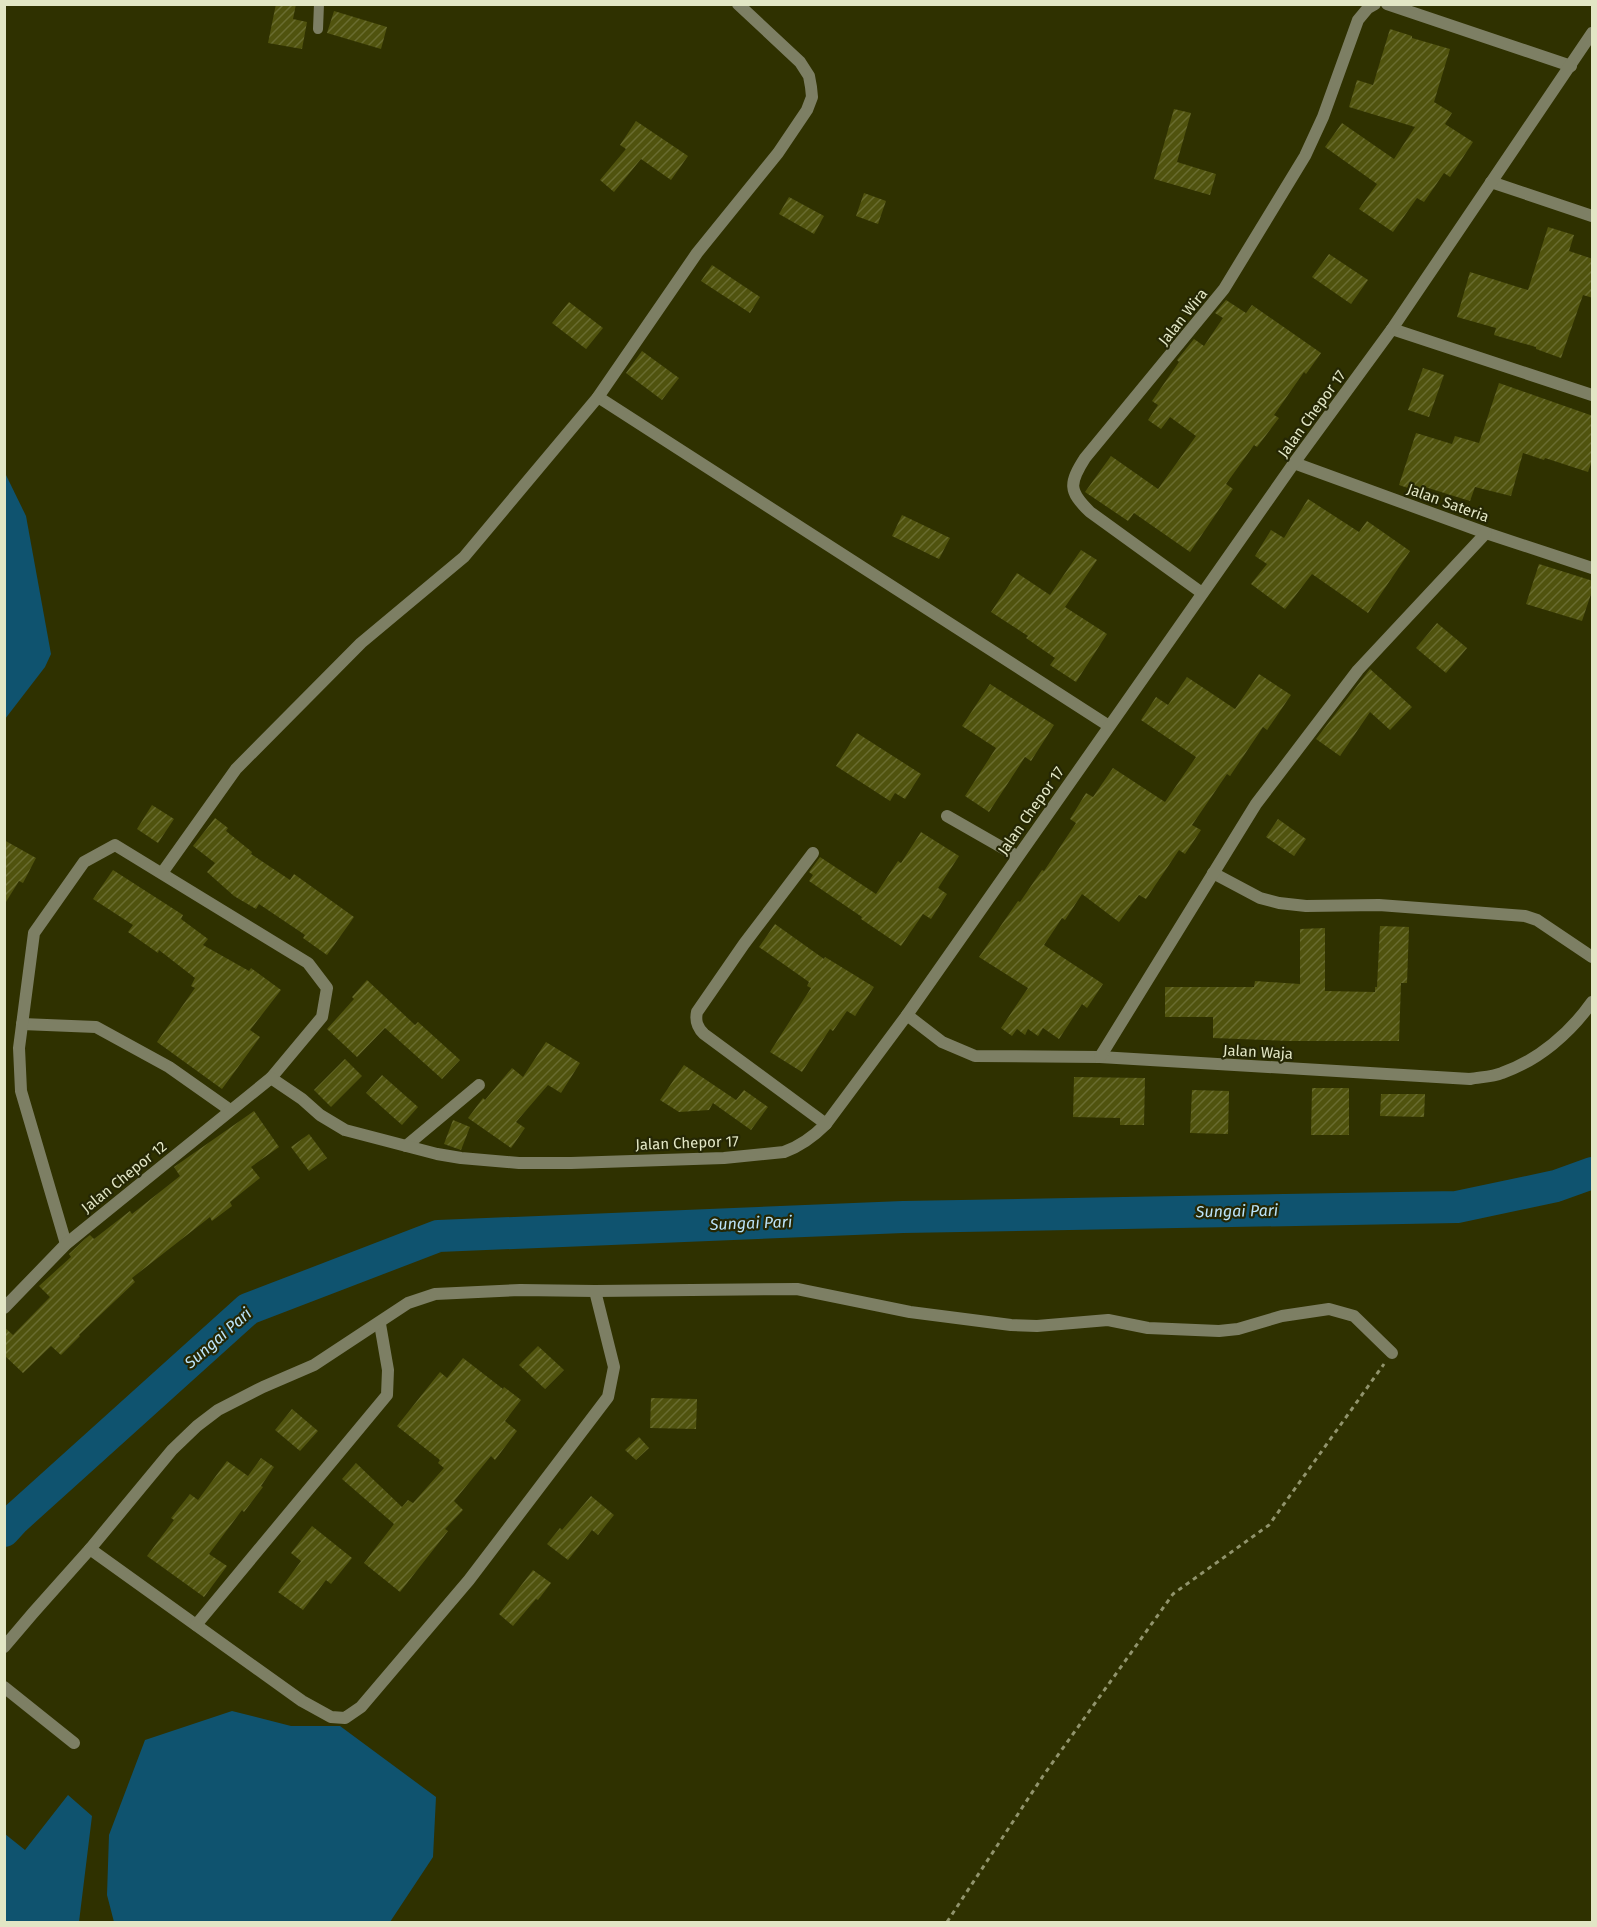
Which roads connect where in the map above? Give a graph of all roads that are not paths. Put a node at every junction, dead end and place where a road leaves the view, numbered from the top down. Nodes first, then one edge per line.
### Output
1 (319, 4) edge
2 (738, 4) edge
3 (1376, 4) edge
4 (1387, 4) edge
5 (318, 29) dead end
6 (1593, 33) edge
7 (1571, 66) junction
8 (1491, 182) junction
9 (1593, 216) edge
10 (1392, 329) junction
11 (1593, 395) edge
12 (598, 397) junction
13 (1294, 464) junction
14 (1486, 533) junction
15 (1593, 568) edge
16 (1202, 593) junction
17 (1109, 726) junction
18 (947, 816) dead end
19 (813, 853) dead end
20 (1017, 856) junction
21 (162, 873) junction
22 (1213, 873) junction
23 (1593, 957) edge
24 (1593, 1002) edge
25 (907, 1015) junction
26 (22, 1024) junction
27 (1100, 1058) junction
28 (271, 1078) junction
29 (479, 1085) dead end
30 (230, 1110) junction
31 (826, 1124) junction
32 (406, 1146) junction
33 (66, 1244) junction
34 (596, 1291) junction
35 (4, 1308) edge
36 (380, 1324) junction
37 (1392, 1353) road end
38 (90, 1549) junction
39 (196, 1625) junction
40 (4, 1647) edge
41 (4, 1687) edge
42 (75, 1743) dead end

1 - 5 lane
2 - 12 street
3 - 16 street, Jalan Wira
4 - 7 street
6 - 7 street, Jalan Chepor 17
7 - 8 street, Jalan Chepor 17
8 - 9 street
8 - 10 street, Jalan Chepor 17
10 - 11 street
10 - 13 street, Jalan Chepor 17
12 - 17 street
12 - 21 street
13 - 14 street, Jalan Sateria
13 - 16 street, Jalan Chepor 17
14 - 15 street, Jalan Sateria
14 - 22 street
16 - 17 street, Jalan Chepor 17
17 - 20 street, Jalan Chepor 17
18 - 20 street
19 - 31 street
20 - 25 street, Jalan Chepor 17
21 - 26 street, Jalan Chepor 12
21 - 28 street, Jalan Chepor 12
22 - 23 street
22 - 27 street
24 - 27 street, Jalan Waja
25 - 27 street, Jalan Waja
25 - 31 street, Jalan Chepor 17
26 - 30 street
26 - 33 street
28 - 30 street, Jalan Chepor 12
28 - 32 street, Jalan Chepor 17
29 - 32 street
30 - 33 street, Jalan Chepor 12
31 - 32 street, Jalan Chepor 17
33 - 35 street, Jalan Chepor 12
34 - 36 street
34 - 37 street
34 - 39 street
36 - 38 street
36 - 39 street
38 - 39 street
38 - 40 street
41 - 42 street

